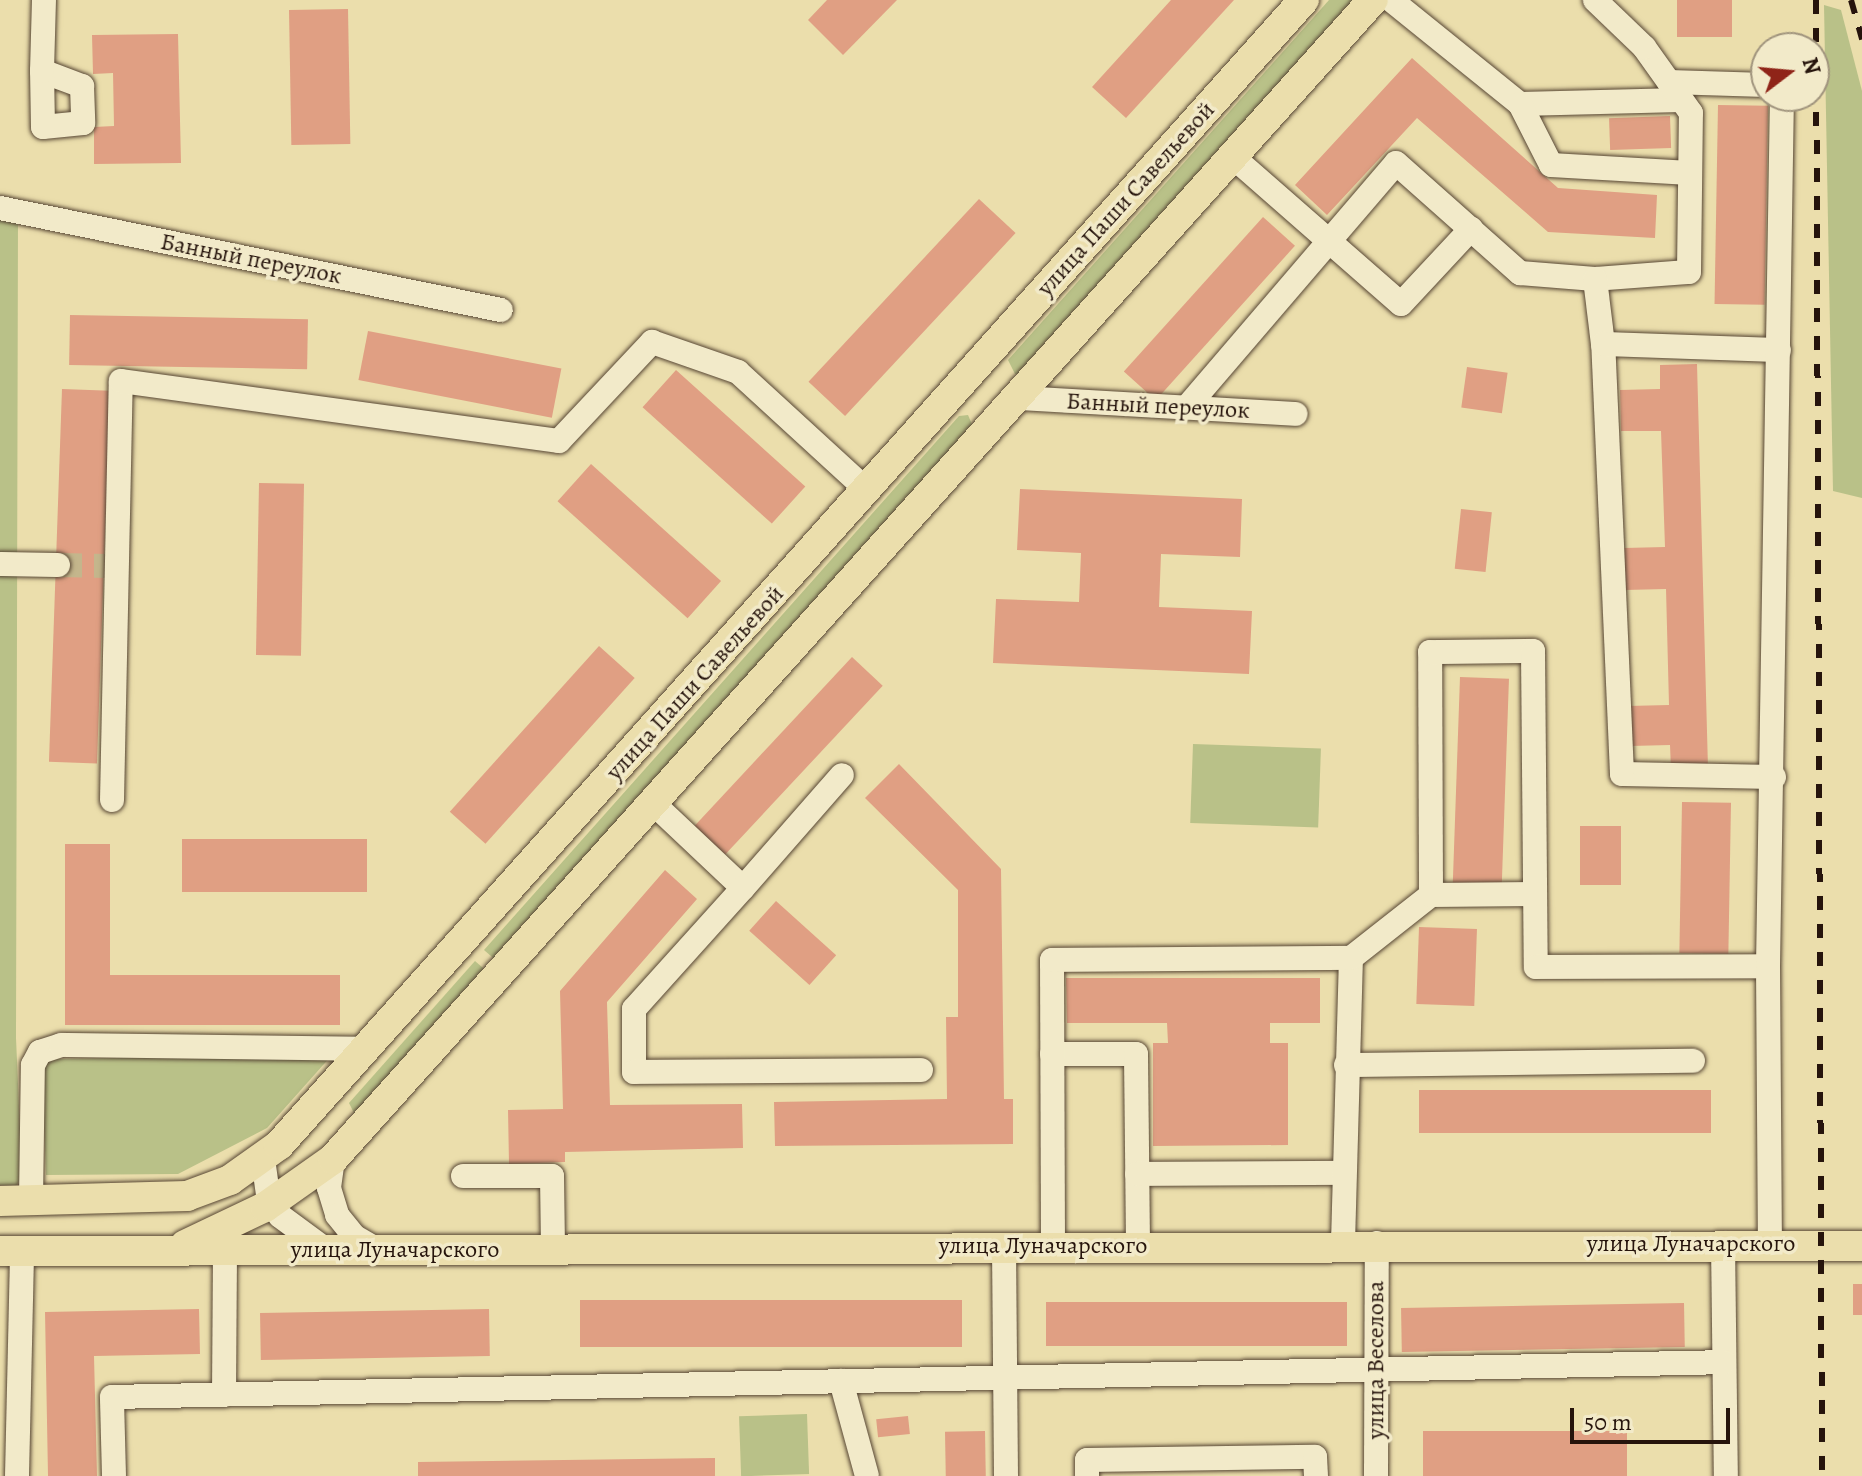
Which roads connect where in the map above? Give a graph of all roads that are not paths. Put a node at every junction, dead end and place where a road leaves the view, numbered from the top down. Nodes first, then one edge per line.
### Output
1 (44, 0) edge
2 (1304, 0) edge
3 (1373, 0) edge
4 (1391, 0) edge
5 (1595, 0) edge
6 (42, 71) dead end
7 (1750, 86) edge
8 (1675, 91) junction
9 (1520, 104) junction
10 (1782, 112) edge
11 (1233, 157) junction
12 (1690, 173) junction
13 (0, 208) edge
14 (1471, 229) junction
15 (1328, 241) junction
16 (1595, 279) junction
17 (501, 310) dead end
18 (1603, 344) junction
19 (1779, 350) junction
20 (968, 377) junction
21 (1013, 404) junction
22 (1187, 407) junction
23 (1296, 414) dead end
24 (867, 490) junction
25 (0, 564) edge
26 (58, 565) tunnel mouth
27 (842, 775) dead end
28 (1774, 777) junction
29 (112, 800) dead end
30 (654, 804) junction
31 (743, 888) junction
32 (1535, 894) junction
33 (1431, 895) junction
34 (1351, 958) junction
35 (1768, 966) junction
36 (368, 1049) junction
37 (1052, 1054) junction
38 (1693, 1061) dead end
39 (1346, 1065) junction
40 (921, 1070) dead end
41 (263, 1159) junction
42 (333, 1159) junction
43 (1344, 1173) junction
44 (1137, 1174) junction
45 (463, 1176) dead end
46 (31, 1200) junction
47 (0, 1201) edge
48 (271, 1203) junction
49 (1343, 1243) junction
50 (1377, 1243) junction
51 (1723, 1243) junction
52 (1770, 1243) junction
53 (1053, 1245) junction
54 (1138, 1245) junction
55 (1004, 1246) junction
56 (1862, 1246) edge
57 (553, 1249) junction
58 (11, 1251) edge
59 (170, 1251) junction
60 (225, 1251) junction
61 (332, 1251) junction
62 (379, 1251) junction
63 (1724, 1362) junction
64 (1376, 1370) junction
65 (1006, 1378) junction
66 (841, 1381) junction
67 (224, 1395) junction
68 (17, 1476) edge
69 (114, 1476) edge
70 (867, 1476) edge
71 (1006, 1476) edge
72 (1087, 1476) edge
73 (1316, 1476) edge
74 (1376, 1476) edge
75 (1726, 1476) edge

1 - 6 street
2 - 20 main road, улица Паши Савельевой
3 - 11 main road, улица Паши Савельевой
4 - 9 street
5 - 8 street
7 - 8 street
8 - 9 street
8 - 12 street
9 - 12 street
10 - 19 street
11 - 15 street
11 - 21 main road, улица Паши Савельевой
12 - 16 street
13 - 17 street, Банный переулок
14 - 15 street
14 - 15 street
14 - 16 street
15 - 22 street
16 - 18 street
18 - 19 street
18 - 28 street
19 - 28 street
20 - 21 main road
20 - 24 main road, улица Паши Савельевой
21 - 22 street, Банный переулок
21 - 30 main road, улица Паши Савельевой
22 - 23 street, Банный переулок
24 - 29 street
24 - 36 main road, улица Паши Савельевой
25 - 26 street
27 - 31 street
28 - 35 street
30 - 31 street
30 - 42 main road, улица Паши Савельевой
31 - 40 street
32 - 33 street
32 - 33 street
32 - 35 street
33 - 34 street
34 - 37 street
34 - 39 street
35 - 52 street
36 - 41 main road, улица Паши Савельевой
36 - 46 street
37 - 44 street
37 - 53 street
38 - 39 street
39 - 43 street
41 - 46 main road, улица Паши Савельевой
41 - 48 street
42 - 48 main road, улица Паши Савельевой
42 - 62 street
43 - 44 street
43 - 49 street
44 - 54 street
45 - 57 street
46 - 47 main road, улица Паши Савельевой
48 - 59 main road, улица Паши Савельевой
48 - 61 street
49 - 50 main road, улица Луначарского
49 - 54 main road, улица Луначарского
50 - 51 main road, улица Луначарского
50 - 64 street, улица Веселова
51 - 52 main road, улица Луначарского
51 - 63 street
52 - 56 main road, улица Луначарского
53 - 54 main road, улица Луначарского
53 - 55 main road, улица Луначарского
55 - 57 main road, улица Луначарского
55 - 65 street
57 - 62 main road, улица Луначарского
58 - 59 main road, улица Паши Савельевой
58 - 68 street
59 - 60 main road, улица Паши Савельевой
60 - 61 main road, улица Луначарского
60 - 67 street
61 - 62 main road, улица Луначарского
63 - 64 street
63 - 75 street
64 - 65 street
64 - 74 street, улица Веселова
65 - 66 street
65 - 71 street
66 - 67 street
66 - 70 street
67 - 69 street
72 - 73 street

